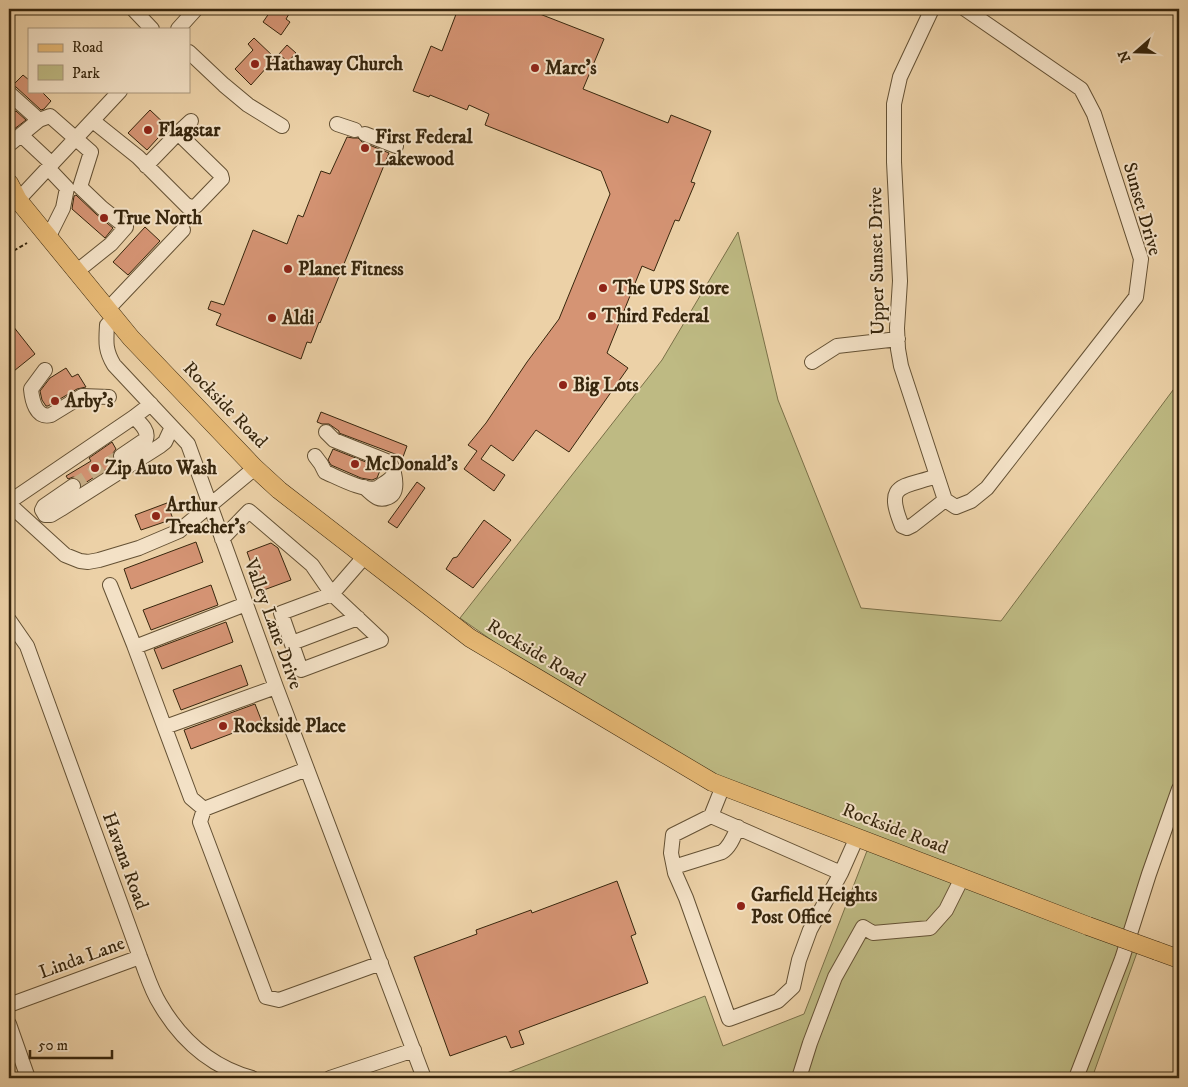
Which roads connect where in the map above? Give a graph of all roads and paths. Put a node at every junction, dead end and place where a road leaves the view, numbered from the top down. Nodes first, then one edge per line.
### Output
1 (133, 9) edge
2 (196, 9) edge
3 (932, 9) edge
4 (965, 9) edge
5 (151, 28) edge
6 (179, 28) edge
7 (190, 53) edge
8 (119, 92) edge
9 (9, 95) edge
10 (39, 120) junction
11 (93, 121) junction
12 (191, 121) dead end
13 (337, 124) dead end
14 (282, 126) dead end
15 (178, 133) junction
16 (76, 139) junction
17 (13, 140) edge
18 (396, 146) dead end
19 (50, 166) junction
20 (146, 166) junction
21 (9, 183) edge
22 (14, 205) edge
23 (183, 230) dead end
24 (48, 238) junction
25 (28, 243) dead end
26 (9, 245) edge
27 (76, 272) junction
28 (111, 314) junction
29 (898, 339) junction
30 (812, 362) dead end
31 (45, 370) dead end
32 (109, 397) dead end
33 (151, 404) junction
34 (134, 417) junction
35 (172, 426) junction
36 (326, 432) dead end
37 (121, 456) tunnel mouth
38 (315, 456) dead end
39 (255, 468) junction
40 (937, 476) junction
41 (73, 486) tunnel mouth
42 (9, 503) edge
43 (950, 503) junction
44 (210, 505) junction
45 (222, 539) junction
46 (365, 556) junction
47 (110, 585) dead end
48 (332, 594) junction
49 (246, 604) junction
50 (358, 618) junction
51 (9, 620) edge
52 (292, 643) junction
53 (135, 647) junction
54 (276, 687) junction
55 (165, 727) junction
56 (307, 770) junction
57 (723, 786) junction
58 (1179, 789) edge
59 (204, 809) junction
60 (711, 816) junction
61 (738, 827) junction
62 (857, 838) junction
63 (674, 867) junction
64 (841, 873) junction
65 (962, 878) junction
66 (140, 957) junction
67 (1179, 959) edge
68 (381, 963) junction
69 (9, 1005) edge
70 (9, 1024) edge
71 (414, 1050) junction
72 (28, 1078) edge
73 (252, 1078) edge
74 (330, 1078) edge
75 (424, 1078) edge
76 (799, 1078) edge
77 (1076, 1078) edge

1 - 5 street
2 - 6 street
3 - 29 street, Upper Sunset Drive
4 - 43 street, Sunset Drive
7 - 14 street
8 - 11 street
9 - 10 street
10 - 16 street
10 - 17 street
11 - 16 street
11 - 20 street
12 - 15 street
13 - 18 street
15 - 20 street
15 - 20 street
16 - 19 street
16 - 27 street
17 - 19 street
19 - 22 street
19 - 24 street
21 - 22 main road, Rockside Road
22 - 24 main road, Rockside Road
23 - 28 street
24 - 27 main road, Rockside Road
25 - 26 path
27 - 28 main road, Rockside Road
28 - 33 street, Valley Lane Drive
28 - 39 main road, Rockside Road
29 - 30 street
29 - 40 street, Upper Sunset Drive
31 - 32 street
33 - 34 street
33 - 35 street, Valley Lane Drive
34 - 37 street
34 - 42 street
35 - 41 street
35 - 44 street, Valley Lane Drive
36 - 38 street
39 - 44 street
39 - 46 main road, Rockside Road
40 - 43 street, Upper Sunset Drive
40 - 43 street, Sunset Drive
42 - 44 street
44 - 45 street, Valley Lane Drive
45 - 48 street
45 - 49 street, Valley Lane Drive
46 - 48 street
46 - 57 main road, Rockside Road
47 - 53 street
48 - 50 street
48 - 52 street
49 - 53 street
49 - 54 street, Valley Lane Drive
50 - 52 street
50 - 52 street
51 - 66 street, Havana Road
53 - 55 street
54 - 55 street
54 - 56 street, Valley Lane Drive
55 - 59 street
56 - 59 street
56 - 68 street, Valley Lane Drive
57 - 60 street
57 - 62 main road, Rockside Road
58 - 77 street
59 - 68 street
60 - 61 street
60 - 63 street
61 - 63 street
61 - 64 street
62 - 64 street
62 - 65 main road, Rockside Road
63 - 64 street
65 - 67 main road, Rockside Road, bridge
65 - 76 street
66 - 69 street, Linda Lane
66 - 73 street, Havana Road
68 - 71 street, Valley Lane Drive
70 - 72 street
71 - 74 street
71 - 75 street, Valley Lane Drive

